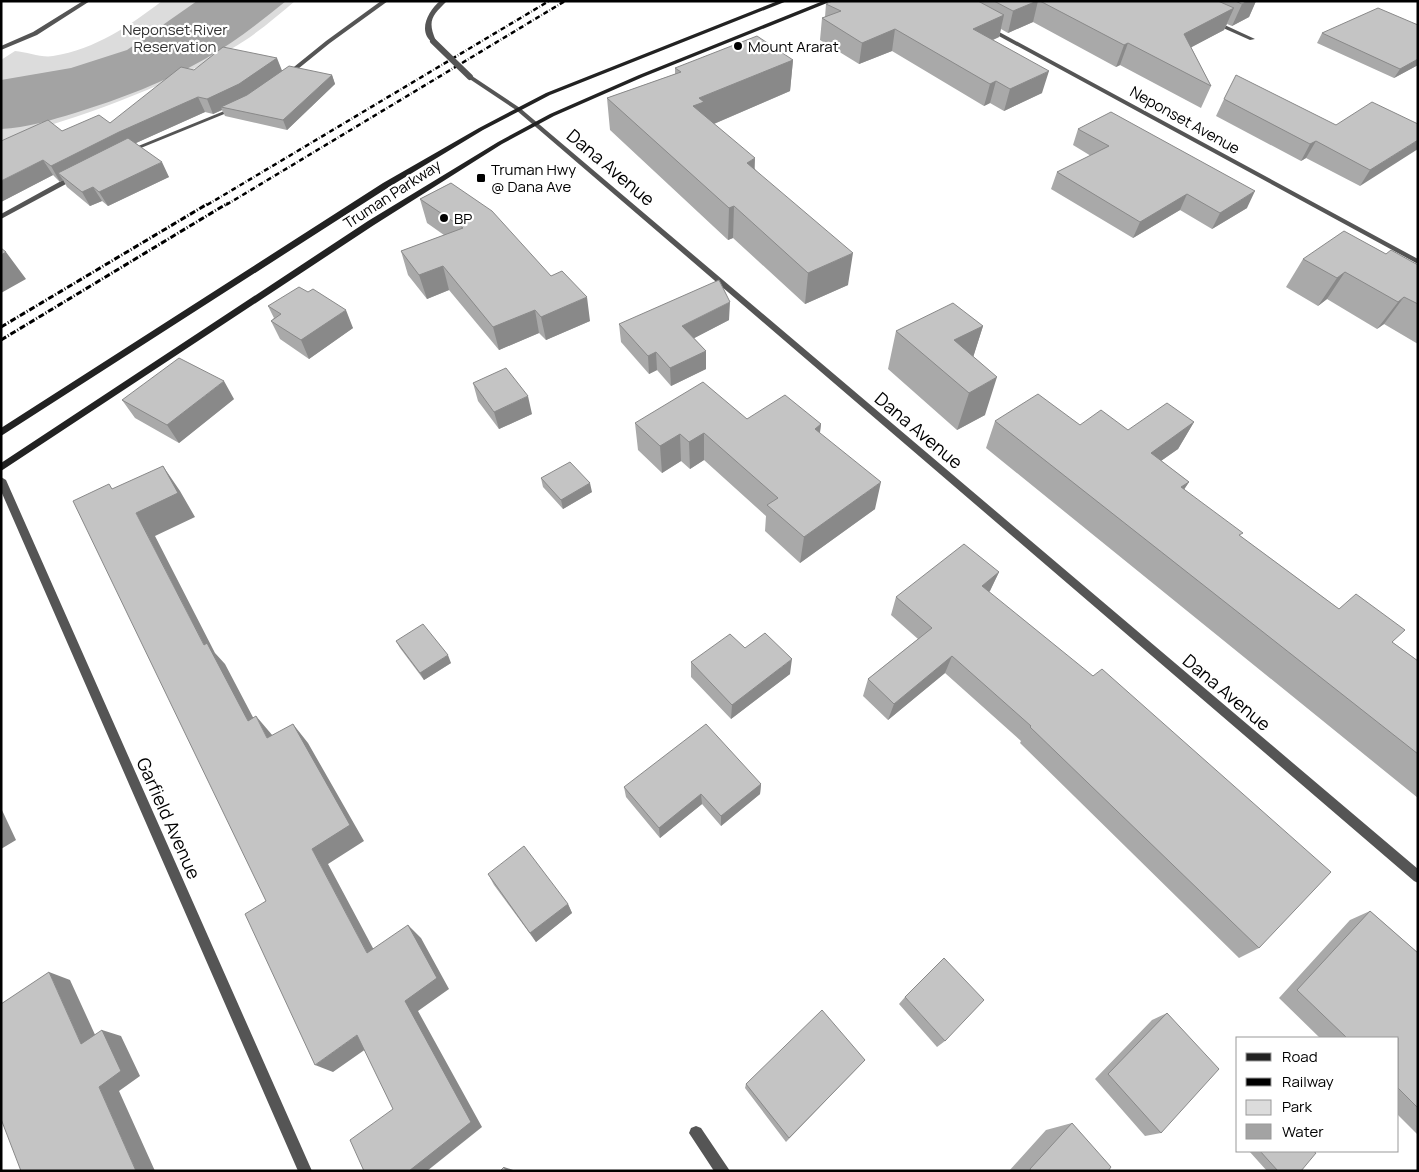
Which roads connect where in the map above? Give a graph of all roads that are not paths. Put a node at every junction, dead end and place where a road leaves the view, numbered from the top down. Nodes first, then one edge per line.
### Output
1 (87, 1) edge
2 (386, 1) edge
3 (444, 1) edge
4 (784, 1) edge
5 (829, 1) edge
6 (1208, 19) edge
7 (983, 25) edge
8 (1252, 39) dead end
9 (1, 48) edge
10 (280, 80) edge
11 (241, 105) edge
12 (518, 109) junction
13 (535, 124) junction
14 (123, 153) edge
15 (83, 173) edge
16 (1, 217) edge
17 (1418, 262) edge
18 (1, 433) edge
19 (1, 468) edge
20 (1, 480) edge
21 (1418, 877) edge
22 (696, 1134) dead end
23 (305, 1171) edge
24 (723, 1171) edge

1 - 9 street
2 - 10 street
3 - 12 street, Dana Avenue, bridge
4 - 12 main road, Truman Parkway
5 - 13 main road, Truman Parkway
6 - 8 street
7 - 17 street, Neponset Avenue
11 - 14 street
12 - 13 street, Dana Avenue
12 - 18 main road, Truman Parkway
13 - 19 main road, Truman Parkway
13 - 21 street, Dana Avenue
15 - 16 street
20 - 23 street, Garfield Avenue
22 - 24 street

